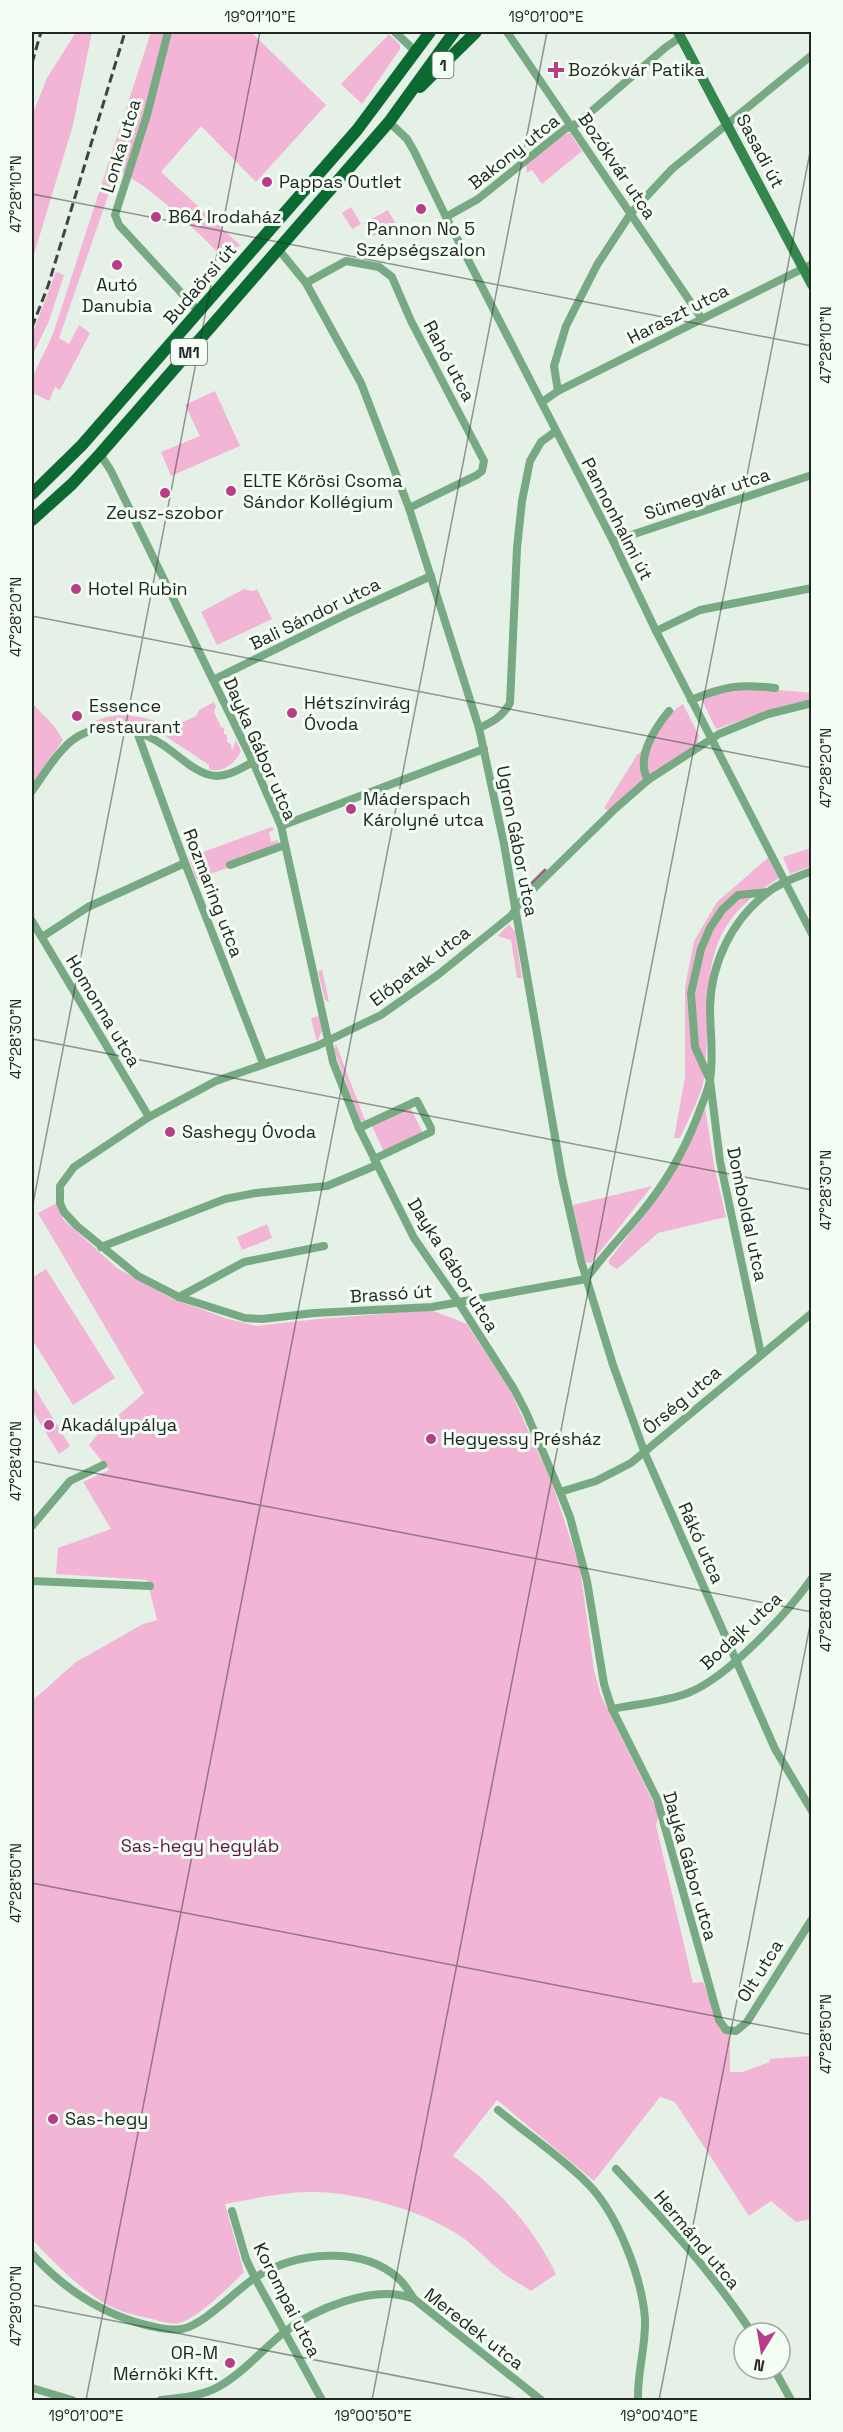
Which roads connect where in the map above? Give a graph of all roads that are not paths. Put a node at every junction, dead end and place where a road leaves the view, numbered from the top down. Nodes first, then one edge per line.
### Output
1 (168, 32) edge
2 (395, 32) edge
3 (430, 32) edge
4 (454, 32) edge
5 (476, 32) edge
6 (509, 34) edge
7 (679, 34) edge
8 (415, 51) junction
9 (812, 55) edge
10 (408, 97) junction
11 (389, 122) junction
12 (727, 124) junction
13 (572, 126) junction
14 (631, 213) junction
15 (446, 217) junction
16 (279, 250) junction
17 (807, 266) edge
18 (306, 283) junction
19 (812, 285) edge
20 (199, 312) junction
21 (702, 319) junction
22 (558, 391) junction
23 (542, 402) junction
24 (556, 431) junction
25 (100, 454) junction
26 (812, 475) edge
27 (32, 494) edge
28 (409, 508) junction
29 (32, 520) edge
30 (613, 541) junction
31 (431, 576) junction
32 (812, 588) edge
33 (656, 632) junction
34 (213, 680) junction
35 (775, 688) dead end
36 (691, 700) junction
37 (809, 703) edge
38 (669, 711) dead end
39 (812, 714) edge
40 (479, 728) junction
41 (137, 732) junction
42 (712, 740) junction
43 (484, 749) junction
44 (254, 762) junction
45 (648, 780) junction
46 (32, 791) edge
47 (281, 826) junction
48 (285, 844) junction
49 (185, 863) junction
50 (230, 865) dead end
51 (812, 871) edge
52 (786, 882) junction
53 (768, 892) junction
54 (515, 910) junction
55 (32, 921) edge
56 (812, 934) edge
57 (42, 937) junction
58 (328, 1041) junction
59 (263, 1064) junction
60 (710, 1080) junction
61 (149, 1117) junction
62 (359, 1128) junction
63 (375, 1162) junction
64 (74, 1167) joint
65 (324, 1246) dead end
66 (101, 1247) junction
67 (586, 1279) junction
68 (179, 1296) junction
69 (459, 1303) junction
70 (812, 1313) edge
71 (761, 1354) junction
72 (644, 1451) junction
73 (103, 1465) dead end
74 (560, 1492) junction
75 (32, 1526) edge
76 (812, 1578) edge
77 (32, 1581) edge
78 (150, 1586) dead end
79 (736, 1660) junction
80 (612, 1708) junction
81 (812, 1811) edge
82 (812, 1919) edge
83 (730, 2032) joint
84 (498, 2110) dead end
85 (616, 2169) dead end
86 (232, 2211) dead end
87 (32, 2254) edge
88 (255, 2278) junction
89 (414, 2300) junction
90 (743, 2321) edge
91 (284, 2332) junction
92 (781, 2381) edge
93 (32, 2388) edge
94 (72, 2400) edge
95 (161, 2400) edge
96 (322, 2400) edge
97 (541, 2400) edge
98 (638, 2400) edge
99 (791, 2400) edge

1 - 20 street, Lonka utca
2 - 8 street
3 - 8 main road, Budaörsi út / M1
4 - 10 main road, Budaörsi út / M1
5 - 10 main road, Budaörsi út / 1
6 - 13 street, Bozókvár utca
7 - 12 street, Sasadi út
7 - 13 street, Bakony utca
8 - 20 main road, Budaörsi út / M1
9 - 12 street
10 - 11 main road, Budaörsi út / M1
11 - 15 street, Pannonhalmi út
11 - 16 main road, Budaörsi út / M1
12 - 14 street
12 - 17 street, Sasadi út
13 - 14 street, Bozókvár utca
13 - 15 street, Bakony utca
14 - 21 street, Bozókvár utca
14 - 22 street
15 - 23 street, Pannonhalmi út
16 - 18 street
16 - 25 main road, Budaörsi út / M1
17 - 19 street, Sasadi út
17 - 21 street, Haraszt utca
18 - 28 street
18 - 28 street, Rahó utca
20 - 27 main road, Budaörsi út / M1
21 - 22 street, Haraszt utca
22 - 23 street
23 - 24 street, Pannonhalmi út
24 - 30 street, Pannonhalmi út
24 - 40 street
25 - 29 main road, Budaörsi út / M1
25 - 34 street, Dayka Gábor utca
26 - 30 street, Sümegvár utca
28 - 31 street
30 - 33 street, Pannonhalmi út
31 - 34 street, Bali Sándor utca
31 - 40 street
32 - 33 street
33 - 36 street, Pannonhalmi út
34 - 44 street, Dayka Gábor utca
35 - 36 street
36 - 42 street, Pannonhalmi út
37 - 39 street
37 - 42 street, Előpatak utca
38 - 45 street
40 - 43 street, Ugron Gábor utca
41 - 44 street
41 - 46 street
41 - 49 street, Rozmaring utca
42 - 45 street, Előpatak utca
42 - 52 street, Pannonhalmi út
43 - 47 street
43 - 54 street, Ugron Gábor utca
44 - 47 street, Dayka Gábor utca
45 - 54 street, Előpatak utca
47 - 48 street, Dayka Gábor utca
48 - 50 street
48 - 58 street, Dayka Gábor utca
49 - 57 street
49 - 59 street, Rozmaring utca
51 - 52 street
52 - 53 street
52 - 56 street, Pannonhalmi út
53 - 60 street
53 - 60 street
54 - 58 street, Előpatak utca
54 - 67 street, Ugron Gábor utca
55 - 57 street, Homonna utca
57 - 61 street, Homonna utca
58 - 59 street, Előpatak utca
58 - 62 street, Dayka Gábor utca
59 - 61 street, Előpatak utca
60 - 67 street
60 - 71 street, Domboldal utca
61 - 64 street, Előpatak utca
62 - 63 street, Dayka Gábor utca
62 - 63 street
63 - 66 street
63 - 69 street, Dayka Gábor utca
64 - 66 street, Brassó út
65 - 68 street
66 - 68 street, Brassó út
67 - 69 street, Brassó út
67 - 72 street, Rákó utca
68 - 69 street, Brassó út
69 - 74 street, Dayka Gábor utca
70 - 71 street, Őrség utca
71 - 72 street, Őrség utca
72 - 74 street, Őrség utca
72 - 79 street, Rákó utca
73 - 75 street
74 - 80 street, Dayka Gábor utca
76 - 79 street, Bodajk utca
77 - 78 street
79 - 80 street, Bodajk utca
79 - 81 street, Rákó utca
80 - 83 street, Dayka Gábor utca
82 - 83 street, Olt utca
84 - 98 street
85 - 90 street, Hermánd utca
86 - 88 street, Korompai utca
87 - 88 street
88 - 89 street
88 - 91 street, Korompai utca
89 - 91 street, Meredek utca
89 - 97 street, Meredek utca
91 - 95 street, Meredek utca
91 - 96 street, Korompai utca
92 - 99 street
93 - 94 street

